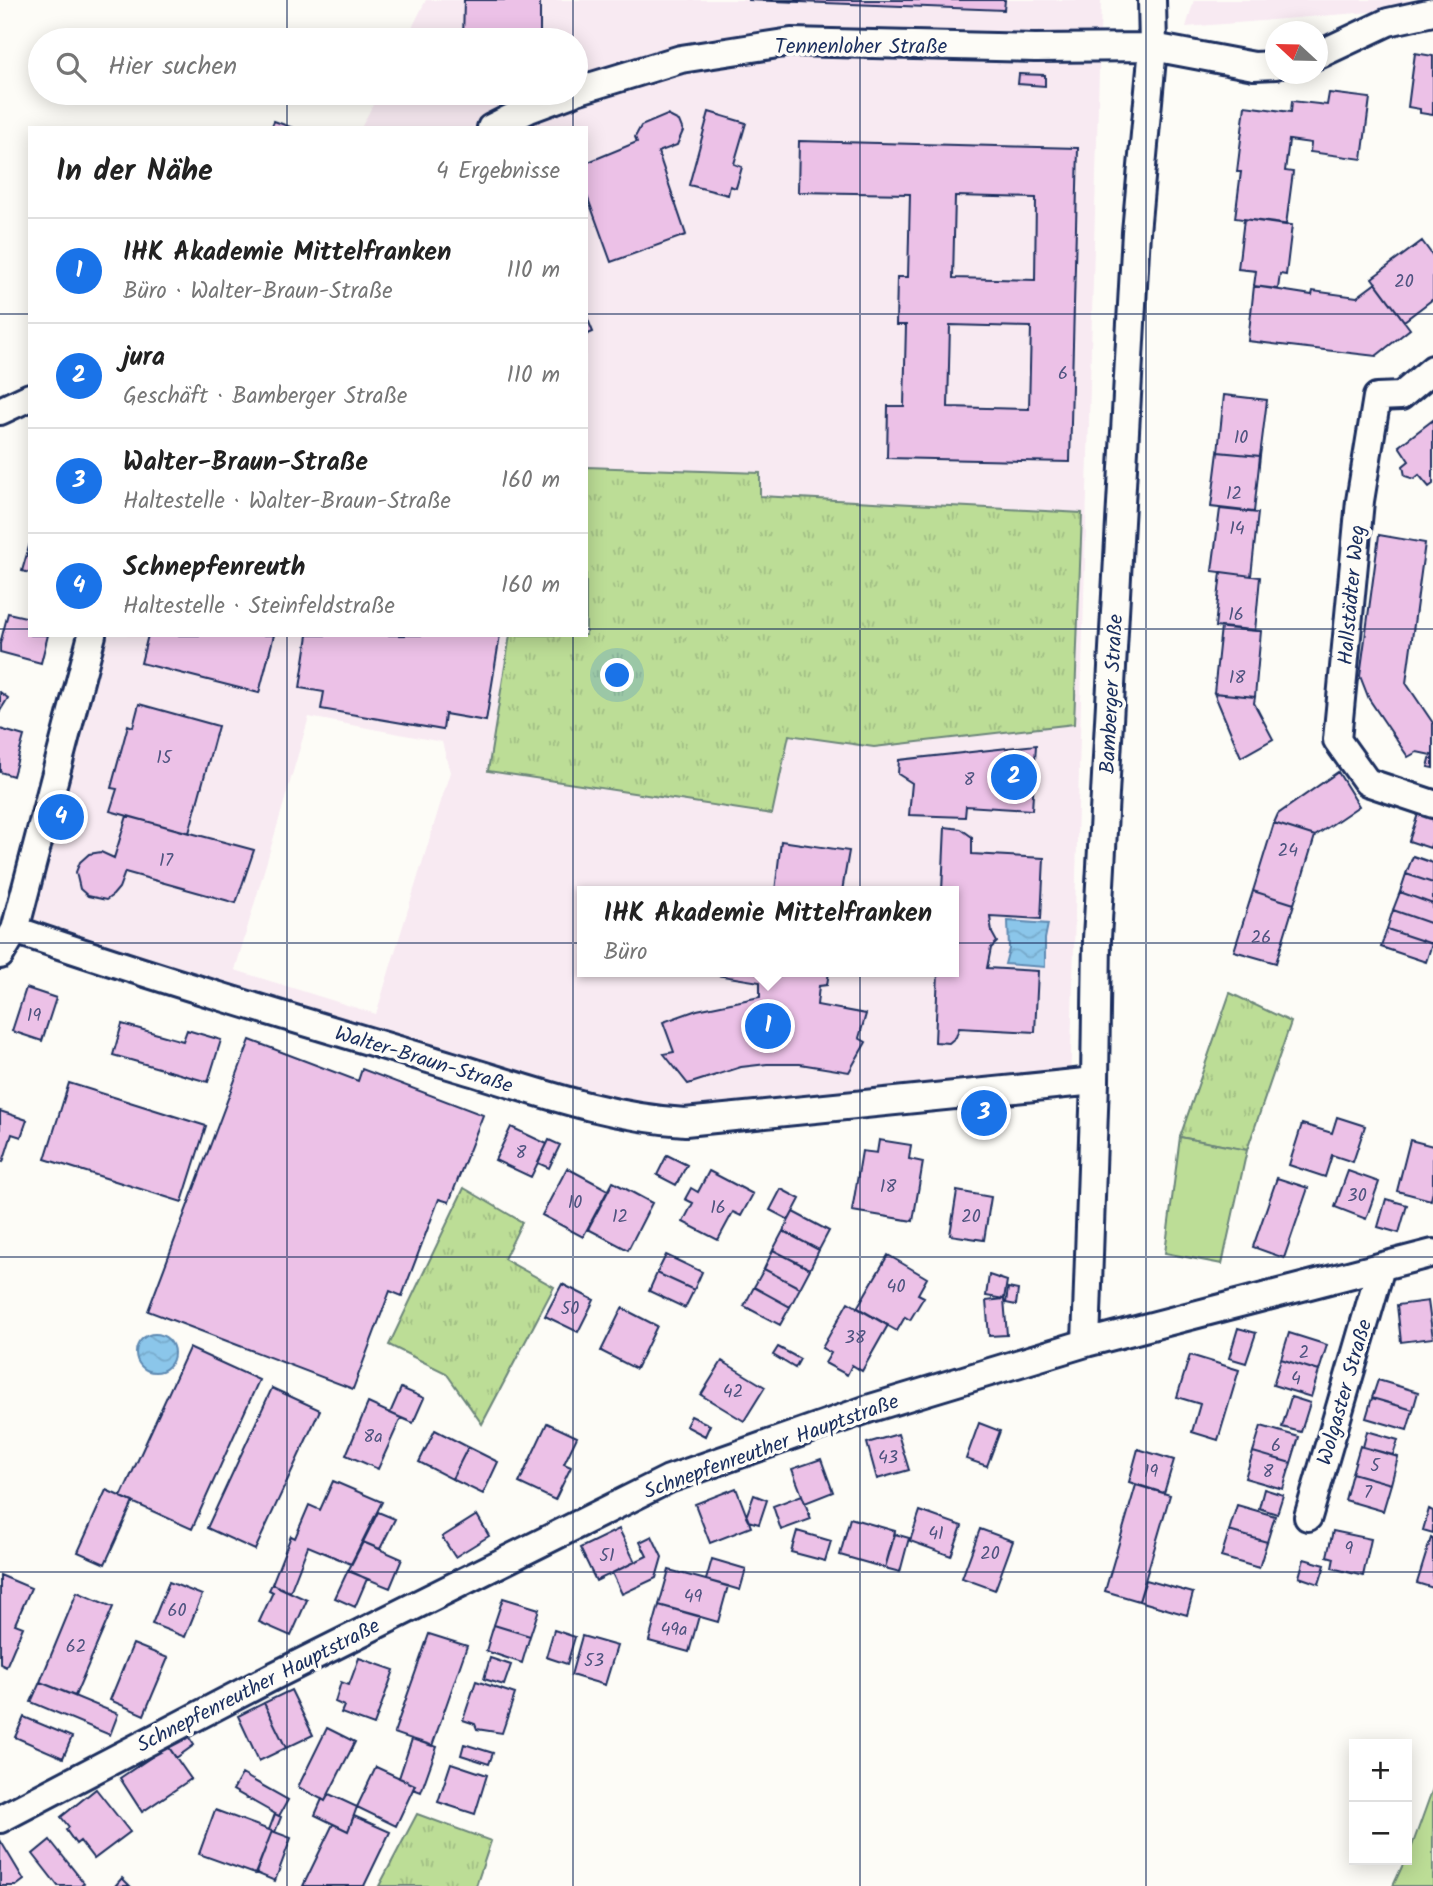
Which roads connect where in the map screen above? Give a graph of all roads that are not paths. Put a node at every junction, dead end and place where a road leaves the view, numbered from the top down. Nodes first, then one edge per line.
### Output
1 (1152, 0) edge
2 (1168, 0) edge
3 (1433, 12) edge
4 (1153, 47) junction
5 (1328, 50) edge
6 (1265, 66) edge
7 (588, 88) edge
8 (540, 105) edge
9 (495, 126) edge
10 (1433, 369) edge
11 (28, 398) edge
12 (0, 411) edge
13 (91, 637) edge
14 (1433, 804) edge
15 (15, 930) junction
16 (0, 955) edge
17 (1095, 1081) junction
18 (1433, 1253) edge
19 (1381, 1267) junction
20 (1086, 1343) junction
21 (1308, 1517) dead end
22 (0, 1819) edge

1 - 4 street, Bamberger Straße
2 - 4 street, Bamberger Straße
3 - 5 street
4 - 6 street, Tennenloher Straße
4 - 7 street, Tennenloher Straße
4 - 17 street, Bamberger Straße
8 - 9 street, Tennenloher Straße
10 - 14 street, Hallstädter Weg
11 - 12 street
13 - 15 street
15 - 16 street
15 - 17 street, Walter-Braun-Straße
17 - 20 street, Bamberger Straße
18 - 19 street, Schnepfenreuther Hauptstraße
19 - 20 street, Schnepfenreuther Hauptstraße
19 - 21 street, Wolgaster Straße
20 - 22 street, Schnepfenreuther Hauptstraße

